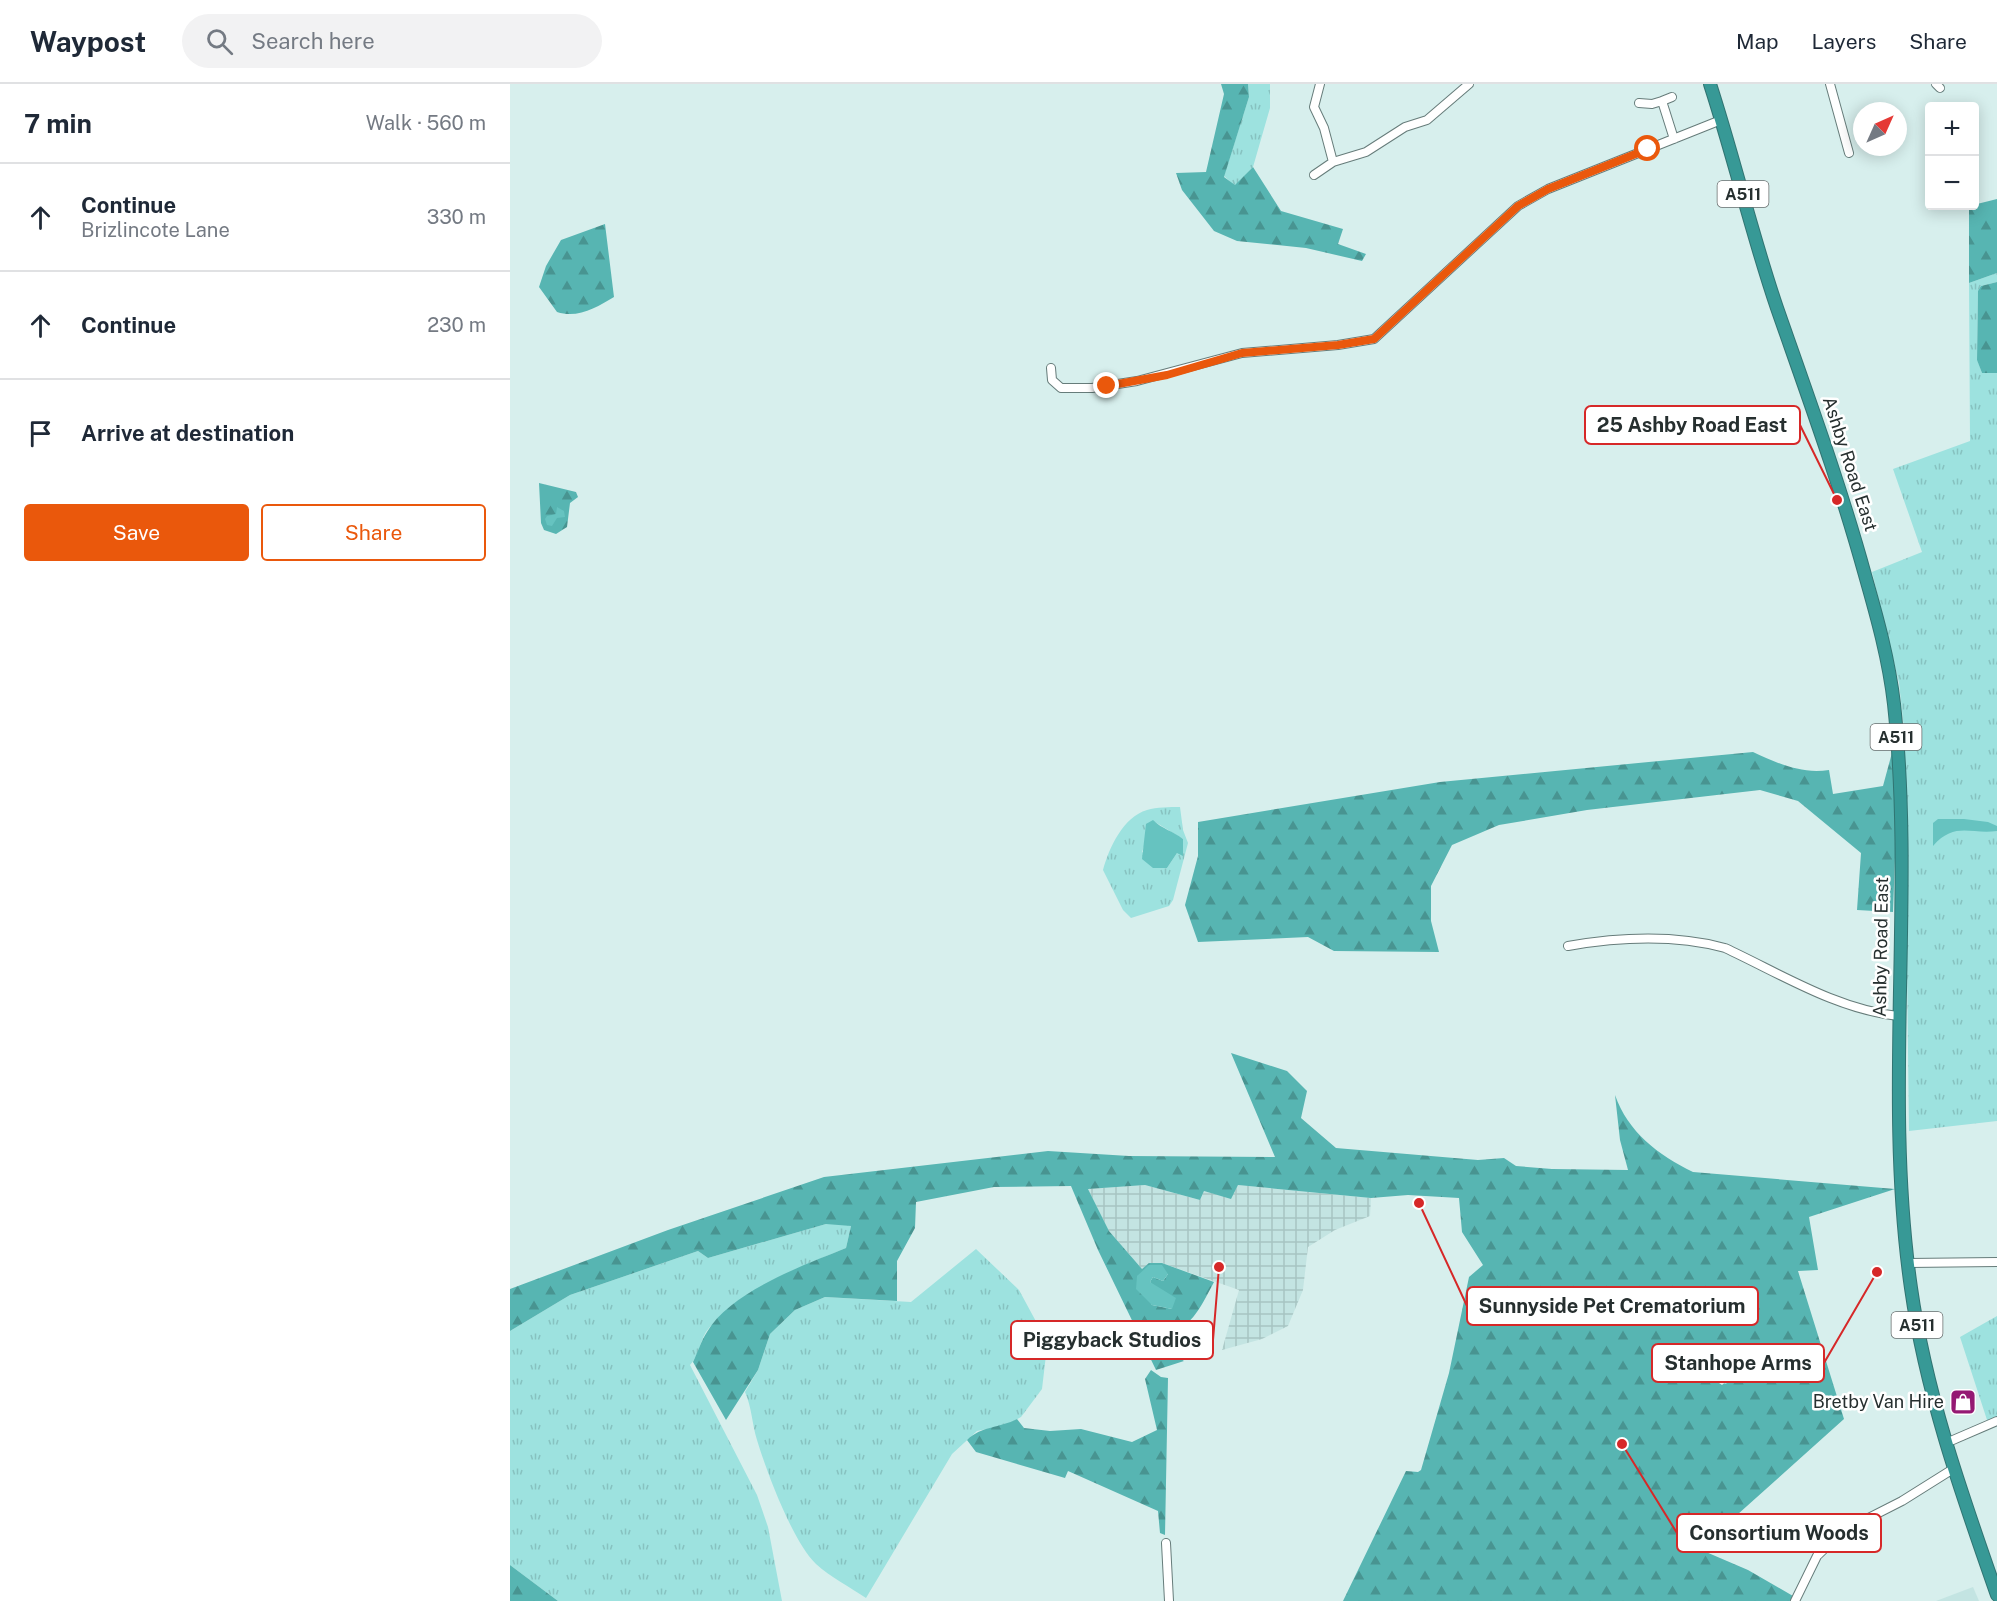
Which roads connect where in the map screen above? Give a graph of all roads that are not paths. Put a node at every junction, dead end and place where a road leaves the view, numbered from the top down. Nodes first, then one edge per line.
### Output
1 (1320, 84) edge
2 (1467, 84) edge
3 (1710, 84) edge
4 (1830, 84) edge
5 (1672, 97) dead end
6 (1662, 100) junction
7 (1639, 103) dead end
8 (1721, 120) junction
9 (1674, 139) junction
10 (1849, 153) dead end
11 (1333, 162) junction
12 (1314, 175) dead end
13 (1051, 368) dead end
14 (1568, 946) dead end
15 (1898, 1016) junction
16 (1997, 1262) edge
17 (1908, 1263) junction
18 (1997, 1421) edge
19 (1946, 1443) junction
20 (1953, 1469) junction
21 (1166, 1543) dead end
22 (1997, 1595) edge
23 (1169, 1601) edge
24 (1795, 1601) edge

1 - 11 street
2 - 11 street
3 - 8 highway, A511
4 - 10 street
5 - 6 street
6 - 7 street
6 - 9 street
8 - 9 street
8 - 15 highway, Ashby Road East / A511
9 - 13 street
11 - 12 street
14 - 15 street
15 - 17 highway, Ashby Road East / A511
16 - 17 street
17 - 19 highway, Ashby Road East / A511
18 - 19 street
19 - 20 highway, Ashby Road East / A511
20 - 22 highway, Ashby Road East / A511
20 - 24 street
21 - 23 street

